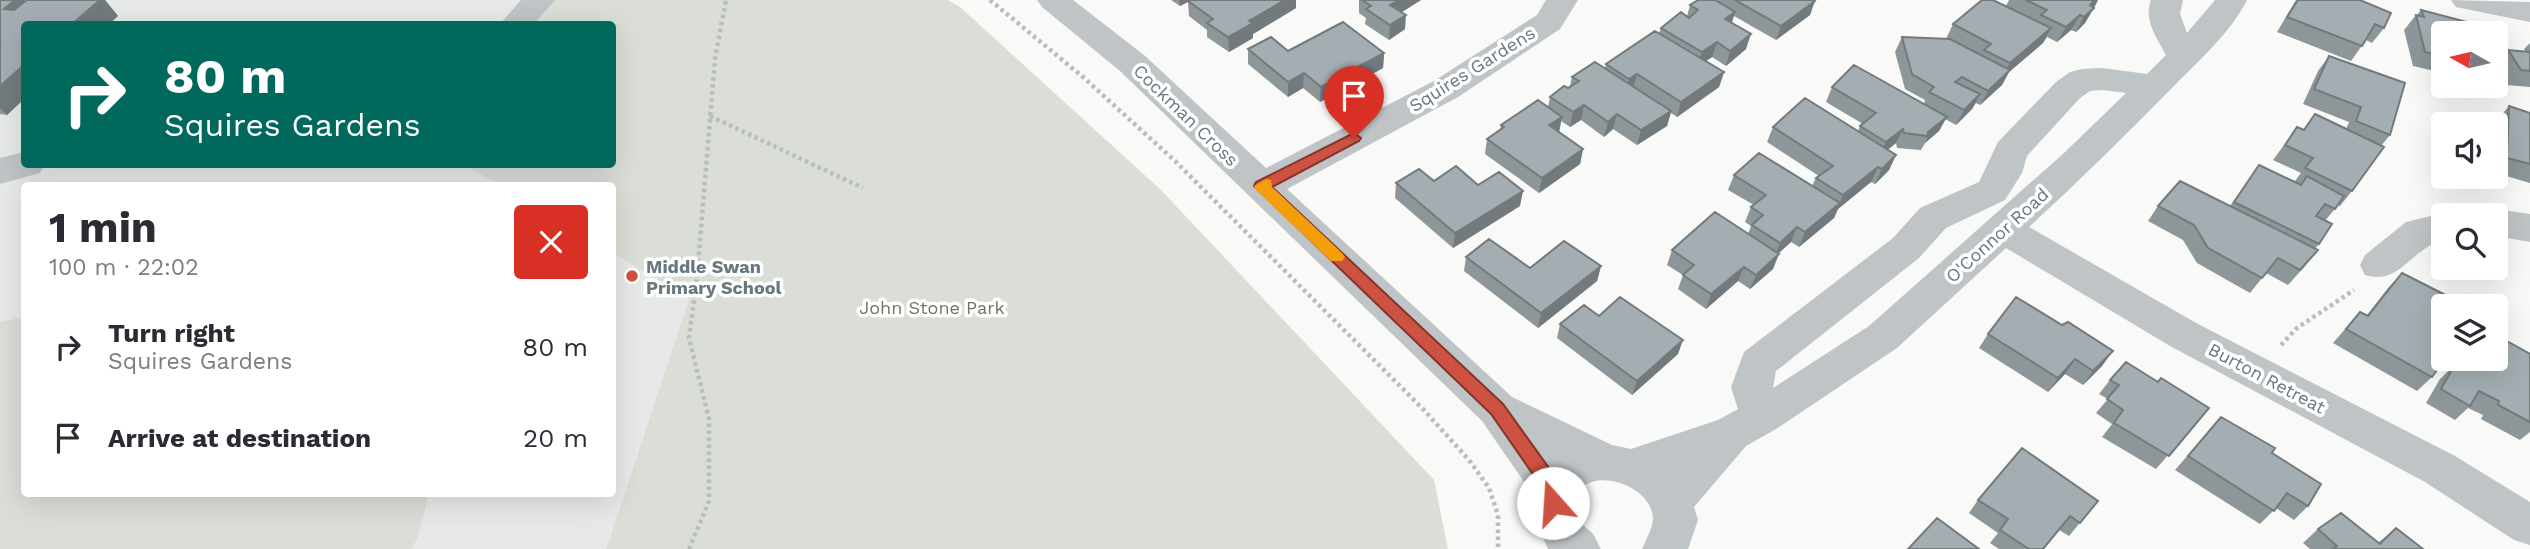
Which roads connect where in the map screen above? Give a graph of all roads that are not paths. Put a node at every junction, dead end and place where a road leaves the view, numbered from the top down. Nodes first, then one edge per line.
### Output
1 (539, 0) edge
2 (1053, 0) edge
3 (1562, 0) edge
4 (2167, 0) edge
5 (2231, 0) edge
6 (2467, 0) edge
7 (2530, 12) edge
8 (519, 21) edge
9 (2184, 57) junction
10 (2155, 86) junction
11 (21, 166) edge
12 (0, 171) edge
13 (1262, 186) junction
14 (2508, 225) edge
15 (2530, 228) edge
16 (2003, 229) junction
17 (2431, 230) edge
18 (2379, 265) road end
19 (1497, 409) junction
20 (1746, 425) junction
21 (1617, 463) junction
22 (1672, 502) junction
23 (2530, 526) edge
24 (1560, 530) edge
25 (1665, 549) edge

1 - 8 street
2 - 13 street, Cockman Cross
3 - 13 street, Squires Gardens
4 - 9 street
5 - 9 street, O'Connor Road
6 - 7 street
9 - 10 street, O'Connor Road
10 - 16 street, O'Connor Road
10 - 20 street
11 - 12 street
13 - 19 street, Cockman Cross
14 - 15 street
16 - 20 street, O'Connor Road
16 - 23 street, Burton Retreat
17 - 18 street
19 - 21 street, Cockman Cross
19 - 24 street, Cockman Cross
20 - 21 street, O'Connor Road
20 - 22 street, O'Connor Road
21 - 22 street
21 - 24 street, O'Connor Road
22 - 25 street

